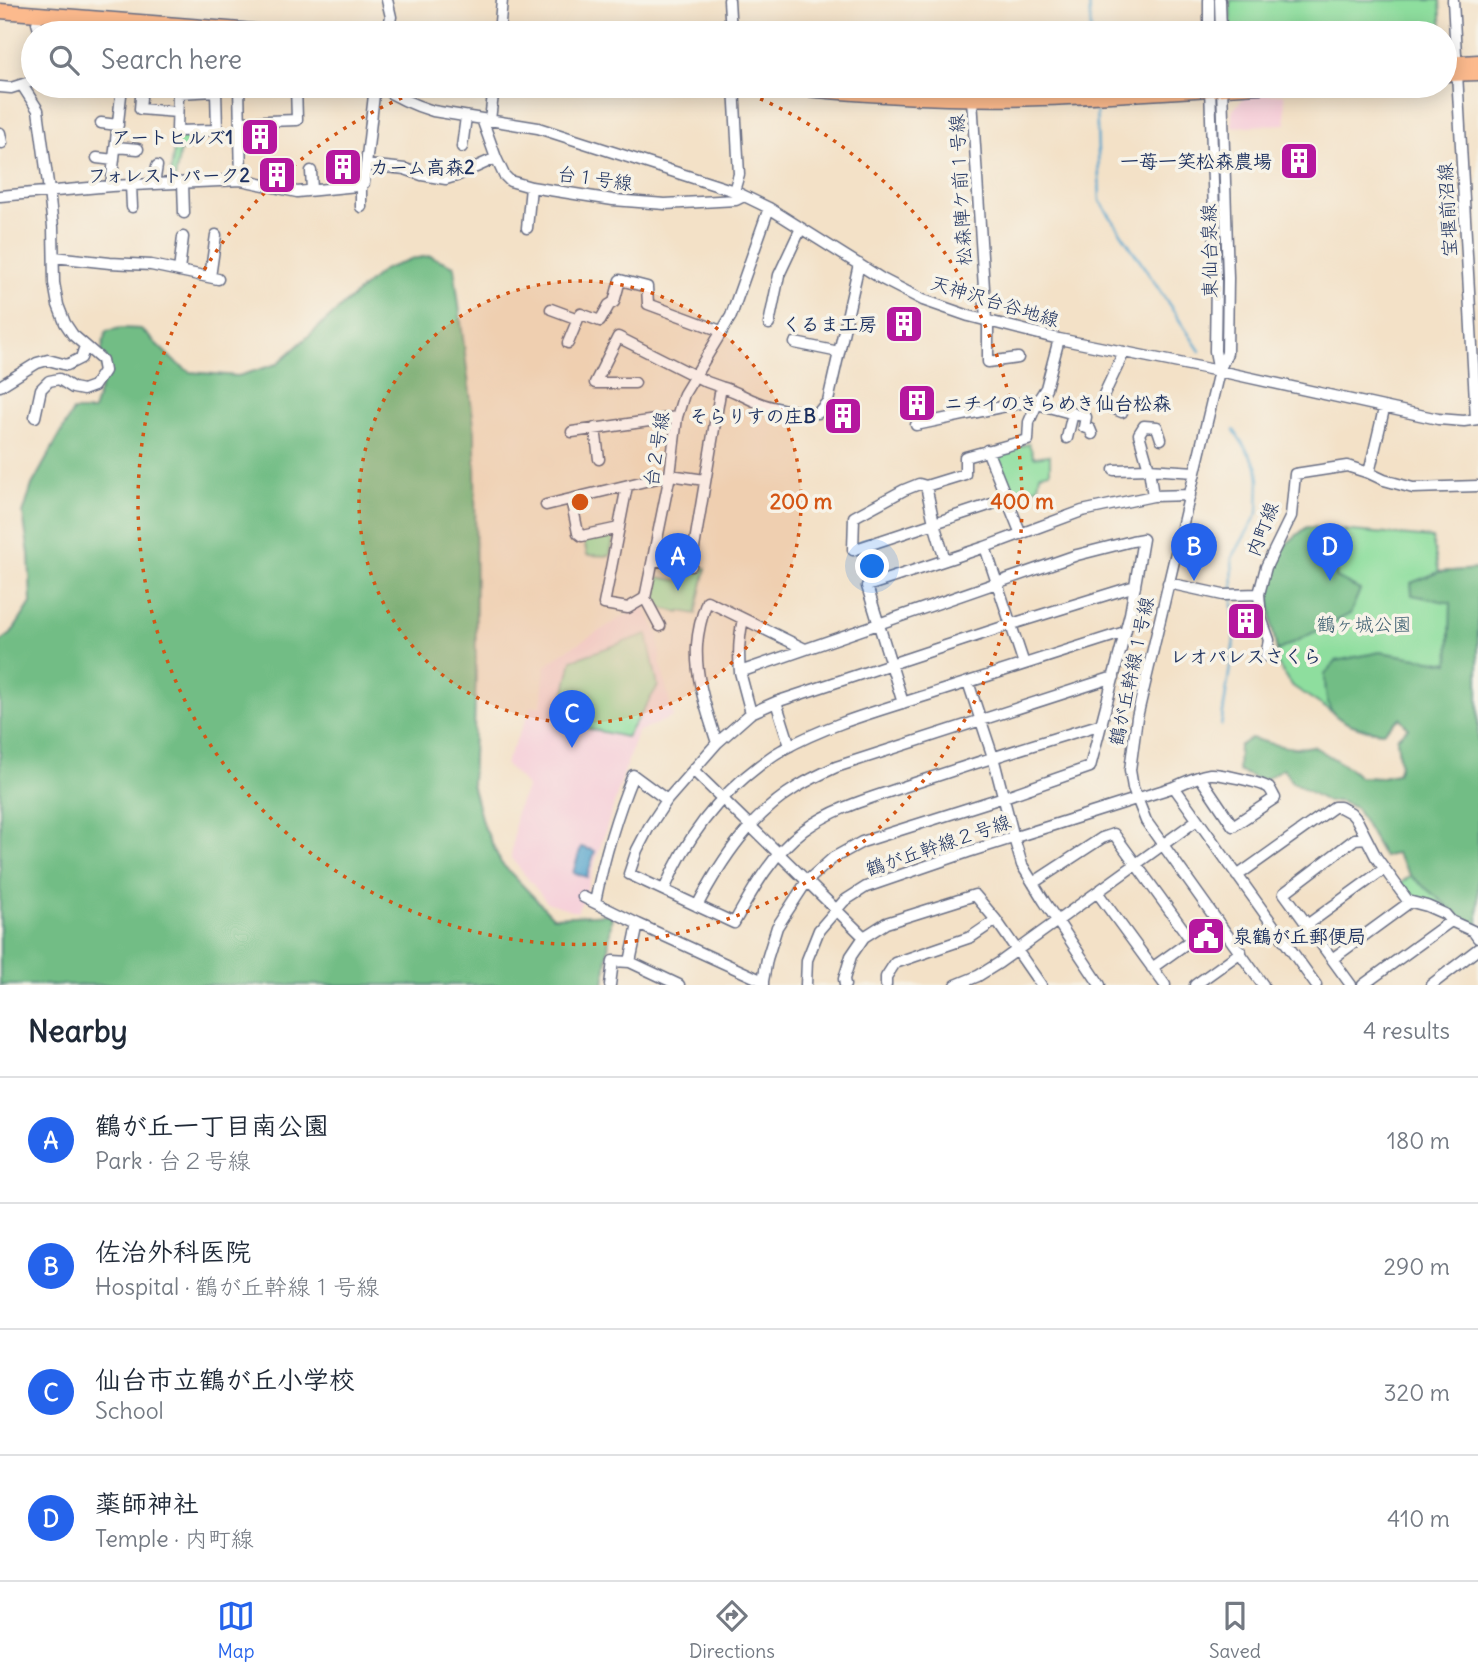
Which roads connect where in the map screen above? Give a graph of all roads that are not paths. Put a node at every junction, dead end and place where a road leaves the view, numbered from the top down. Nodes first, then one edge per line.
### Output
1 (387, 0) edge
2 (502, 0) edge
3 (729, 0) edge
4 (1209, 0) edge
5 (1220, 0) edge
6 (1453, 0) edge
7 (0, 11) edge
8 (0, 21) edge
9 (126, 21) edge
10 (390, 21) edge
11 (500, 21) edge
12 (730, 21) edge
13 (1209, 21) edge
14 (1221, 21) edge
15 (1452, 21) edge
16 (21, 25) edge
17 (1478, 62) edge
18 (1457, 67) edge
19 (1457, 70) edge
20 (1478, 73) edge
21 (21, 85) edge
22 (0, 87) edge
23 (34, 98) edge
24 (121, 98) edge
25 (141, 98) edge
26 (178, 98) edge
27 (216, 98) edge
28 (240, 98) edge
29 (296, 98) edge
30 (375, 98) edge
31 (398, 98) edge
32 (491, 98) edge
33 (735, 98) edge
34 (953, 98) edge
35 (986, 98) edge
36 (1217, 98) edge
37 (1453, 98) edge
38 (972, 99) junction
39 (240, 104) junction
40 (216, 105) junction
41 (177, 112) junction
42 (466, 117) junction
43 (486, 119) junction
44 (240, 122) junction
45 (102, 123) dead end
46 (118, 125) junction
47 (116, 147) junction
48 (462, 147) dead end
49 (138, 149) dead end
50 (97, 158) dead end
51 (496, 158) junction
52 (114, 160) junction
53 (366, 165) junction
54 (157, 166) dead end
55 (311, 171) dead end
56 (242, 180) junction
57 (183, 183) junction
58 (154, 184) junction
59 (361, 184) junction
60 (111, 186) junction
61 (131, 186) junction
62 (531, 187) junction
63 (312, 190) junction
64 (49, 191) junction
65 (739, 193) junction
66 (0, 196) edge
67 (361, 206) dead end
68 (132, 207) dead end
69 (769, 208) junction
70 (184, 213) dead end
71 (527, 228) dead end
72 (801, 228) junction
73 (216, 235) dead end
74 (183, 237) dead end
75 (54, 257) junction
76 (859, 264) junction
77 (179, 271) junction
78 (551, 309) dead end
79 (578, 319) junction
80 (987, 321) junction
81 (769, 324) dead end
82 (721, 331) junction
83 (1059, 339) junction
84 (796, 343) dead end
85 (568, 344) dead end
86 (85, 346) junction
87 (839, 352) junction
88 (1124, 352) junction
89 (1018, 358) dead end
90 (1219, 371) junction
91 (696, 376) junction
92 (635, 383) dead end
93 (0, 386) edge
94 (721, 387) junction
95 (1038, 401) junction
96 (1384, 409) junction
97 (1122, 412) dead end
98 (1073, 413) junction
99 (35, 417) dead end
100 (677, 417) junction
101 (1477, 419) edge
102 (916, 425) dead end
103 (595, 428) junction
104 (572, 432) dead end
105 (1092, 434) dead end
106 (1067, 438) dead end
107 (1161, 439) dead end
108 (987, 450) junction
109 (599, 458) dead end
110 (1149, 469) junction
111 (1114, 470) dead end
112 (1195, 472) junction
113 (1368, 473) junction
114 (670, 475) junction
115 (705, 480) junction
116 (627, 486) junction
117 (926, 486) junction
118 (1478, 486) edge
119 (1190, 495) junction
120 (1153, 496) junction
121 (571, 499) junction
122 (1007, 499) junction
123 (547, 505) dead end
124 (934, 523) junction
125 (619, 528) junction
126 (1021, 534) junction
127 (985, 547) junction
128 (654, 560) junction
129 (945, 560) junction
130 (1168, 583) junction
131 (998, 584) junction
132 (1135, 586) junction
133 (1259, 594) junction
134 (645, 598) junction
135 (743, 618) junction
136 (1012, 624) junction
137 (878, 625) junction
138 (660, 626) dead end
139 (1125, 632) junction
140 (806, 649) junction
141 (1266, 656) dead end
142 (1024, 664) junction
143 (891, 665) junction
144 (740, 672) junction
145 (1114, 677) junction
146 (968, 682) junction
147 (776, 702) junction
148 (903, 702) junction
149 (751, 713) junction
150 (981, 720) junction
151 (1102, 724) junction
152 (717, 743) junction
153 (790, 746) junction
154 (993, 757) junction
155 (693, 769) junction
156 (1200, 777) junction
157 (1174, 787) junction
158 (1004, 797) junction
159 (722, 798) junction
160 (1137, 798) junction
161 (667, 800) junction
162 (1197, 820) junction
163 (750, 825) junction
164 (1014, 838) junction
165 (1366, 838) junction
166 (1163, 844) junction
167 (780, 853) junction
168 (1135, 864) junction
169 (1384, 869) junction
170 (1237, 876) junction
171 (807, 881) junction
172 (1033, 883) junction
173 (664, 890) junction
174 (1097, 892) junction
175 (583, 897) dead end
176 (595, 902) junction
177 (1410, 902) junction
178 (697, 906) junction
179 (835, 910) junction
180 (996, 920) junction
181 (1058, 920) junction
182 (1451, 921) junction
183 (638, 924) junction
184 (1307, 925) junction
185 (864, 937) junction
186 (1478, 938) edge
187 (1478, 949) edge
188 (1017, 950) junction
189 (1241, 952) junction
190 (1332, 959) junction
191 (630, 962) junction
192 (1152, 968) junction
193 (983, 980) edge
194 (763, 983) edge
195 (610, 985) edge
196 (679, 985) edge
197 (806, 985) edge
198 (845, 985) edge
199 (886, 985) edge
200 (956, 985) edge
201 (1041, 985) edge
202 (1100, 985) edge
203 (1165, 985) edge
204 (1195, 985) edge
205 (1263, 985) edge
206 (1317, 985) edge
207 (1351, 985) edge
208 (1363, 985) edge
209 (1431, 985) edge

1 - 10 street
2 - 11 street
3 - 12 street
4 - 13 street
5 - 14 street
6 - 15 street, 宝堰前沼線
7 - 9 main road
8 - 16 main road
17 - 18 main road
19 - 20 main road
21 - 22 street
23 - 64 street
24 - 46 street
25 - 41 street
26 - 41 street
27 - 40 street
28 - 39 street
29 - 44 street
30 - 53 street
31 - 42 street, 天神沢台谷地線
32 - 43 street
33 - 65 street
34 - 38 main road
35 - 38 main road
36 - 90 street, 東仙台泉線
37 - 101 street, 宝堰前沼線
38 - 80 street, 松森陣ケ前１号線
39 - 40 street
39 - 44 street
40 - 41 street
42 - 43 street, 天神沢台谷地線
42 - 48 street
43 - 51 street, 台１号線
43 - 65 street, 天神沢台谷地線
44 - 56 street
45 - 46 street
46 - 47 street
47 - 49 street
47 - 52 street
50 - 52 street
51 - 53 street
51 - 62 street, 台１号線
52 - 60 street
53 - 59 street
54 - 58 street
55 - 63 street
56 - 57 street
56 - 63 street
57 - 58 street
57 - 70 street
58 - 61 street
59 - 63 street
59 - 67 street
60 - 61 street
60 - 64 street
61 - 68 street
62 - 65 street, 台１号線
62 - 71 street
64 - 66 street
64 - 75 street
65 - 69 street, 天神沢台谷地線
69 - 72 street, 天神沢台谷地線
69 - 82 street, 台２号線
72 - 76 street, 天神沢台谷地線
72 - 81 street
73 - 77 street
74 - 77 street
75 - 77 street
75 - 86 street
76 - 80 street, 天神沢台谷地線
76 - 87 street
78 - 79 street
79 - 82 street
79 - 85 street
80 - 83 street, 天神沢台谷地線
80 - 89 street, 松森陣ケ前１号線
82 - 91 street, 台２号線
83 - 88 street, 天神沢台谷地線
83 - 95 street
84 - 87 street
86 - 93 street
86 - 99 street
87 - 94 street
88 - 90 street, 天神沢台谷地線
88 - 97 street
90 - 96 street, 天神沢台谷地線
90 - 112 street, 鶴が丘幹線１号線
91 - 92 street
91 - 94 street
91 - 100 street, 台２号線
94 - 115 street
95 - 98 street
95 - 102 street
95 - 108 street
96 - 101 street, 天神沢台谷地線
96 - 113 street
98 - 105 street
98 - 106 street
100 - 103 street
100 - 114 street, 台２号線
103 - 104 street
103 - 109 street
107 - 110 street
108 - 117 street
108 - 122 street
110 - 111 street
110 - 112 street
110 - 120 street
112 - 119 street, 鶴が丘幹線１号線
113 - 118 street, 内町線
113 - 133 street, 内町線
114 - 115 street
114 - 116 street
114 - 128 street, 台２号線
115 - 128 street
116 - 121 street
116 - 125 street
117 - 124 street
117 - 124 street
119 - 120 street
119 - 130 street, 鶴が丘幹線１号線
120 - 126 street
121 - 123 street
121 - 125 street
122 - 124 street
122 - 126 street
124 - 129 street
125 - 134 street
126 - 127 street
127 - 129 street
127 - 131 street
128 - 134 street, 台２号線
129 - 137 street
130 - 133 street
130 - 160 street, 鶴が丘幹線１号線
131 - 132 street
131 - 136 street
131 - 137 street
132 - 136 street
132 - 139 street
133 - 141 street, 内町線
134 - 138 street
135 - 140 street
135 - 144 street
135 - 152 street
136 - 142 street
136 - 143 street
137 - 140 street
137 - 143 street
139 - 142 street
139 - 145 street
140 - 144 street
142 - 146 street
143 - 147 street
143 - 148 street
144 - 149 street
145 - 150 street
145 - 151 street
146 - 148 street
146 - 150 street
147 - 149 street
147 - 153 street
148 - 153 street
149 - 152 street
150 - 154 street
150 - 163 street
151 - 154 street
151 - 158 street
152 - 155 street
153 - 159 street
154 - 158 street
154 - 167 street
155 - 159 street
155 - 161 street
156 - 156 street
156 - 157 street, 鶴が丘幹線２号線
157 - 160 street, 鶴が丘幹線２号線
157 - 162 street
158 - 164 street
158 - 171 street
159 - 163 street
159 - 173 street
160 - 164 street, 鶴が丘幹線２号線
160 - 166 street, 鶴が丘幹線１号線
161 - 173 street
161 - 176 street
162 - 166 street
162 - 170 street
163 - 167 street
163 - 178 street
164 - 172 street
164 - 179 street, 鶴が丘幹線２号線
165 - 169 street
165 - 170 street
165 - 184 street
166 - 168 street
166 - 189 street, 鶴が丘幹線１号線
167 - 171 street
167 - 178 street
168 - 172 street
168 - 174 street
168 - 192 street
169 - 177 street
169 - 184 street
170 - 206 street
171 - 179 street
171 - 194 street
172 - 181 street
173 - 178 street
174 - 181 street
174 - 192 street
175 - 176 street
176 - 183 street
177 - 182 street
177 - 190 street
179 - 185 street
179 - 197 street, 鶴が丘幹線２号線
180 - 185 street
180 - 188 street
180 - 199 street
181 - 188 street
181 - 202 street
182 - 186 street
182 - 208 street
183 - 191 street
183 - 194 street
184 - 190 street
185 - 198 street
187 - 209 street
188 - 193 street
188 - 201 street
189 - 204 street
189 - 205 street, 鶴が丘幹線１号線
190 - 207 street
191 - 195 street
191 - 196 street
192 - 203 street
193 - 200 street

